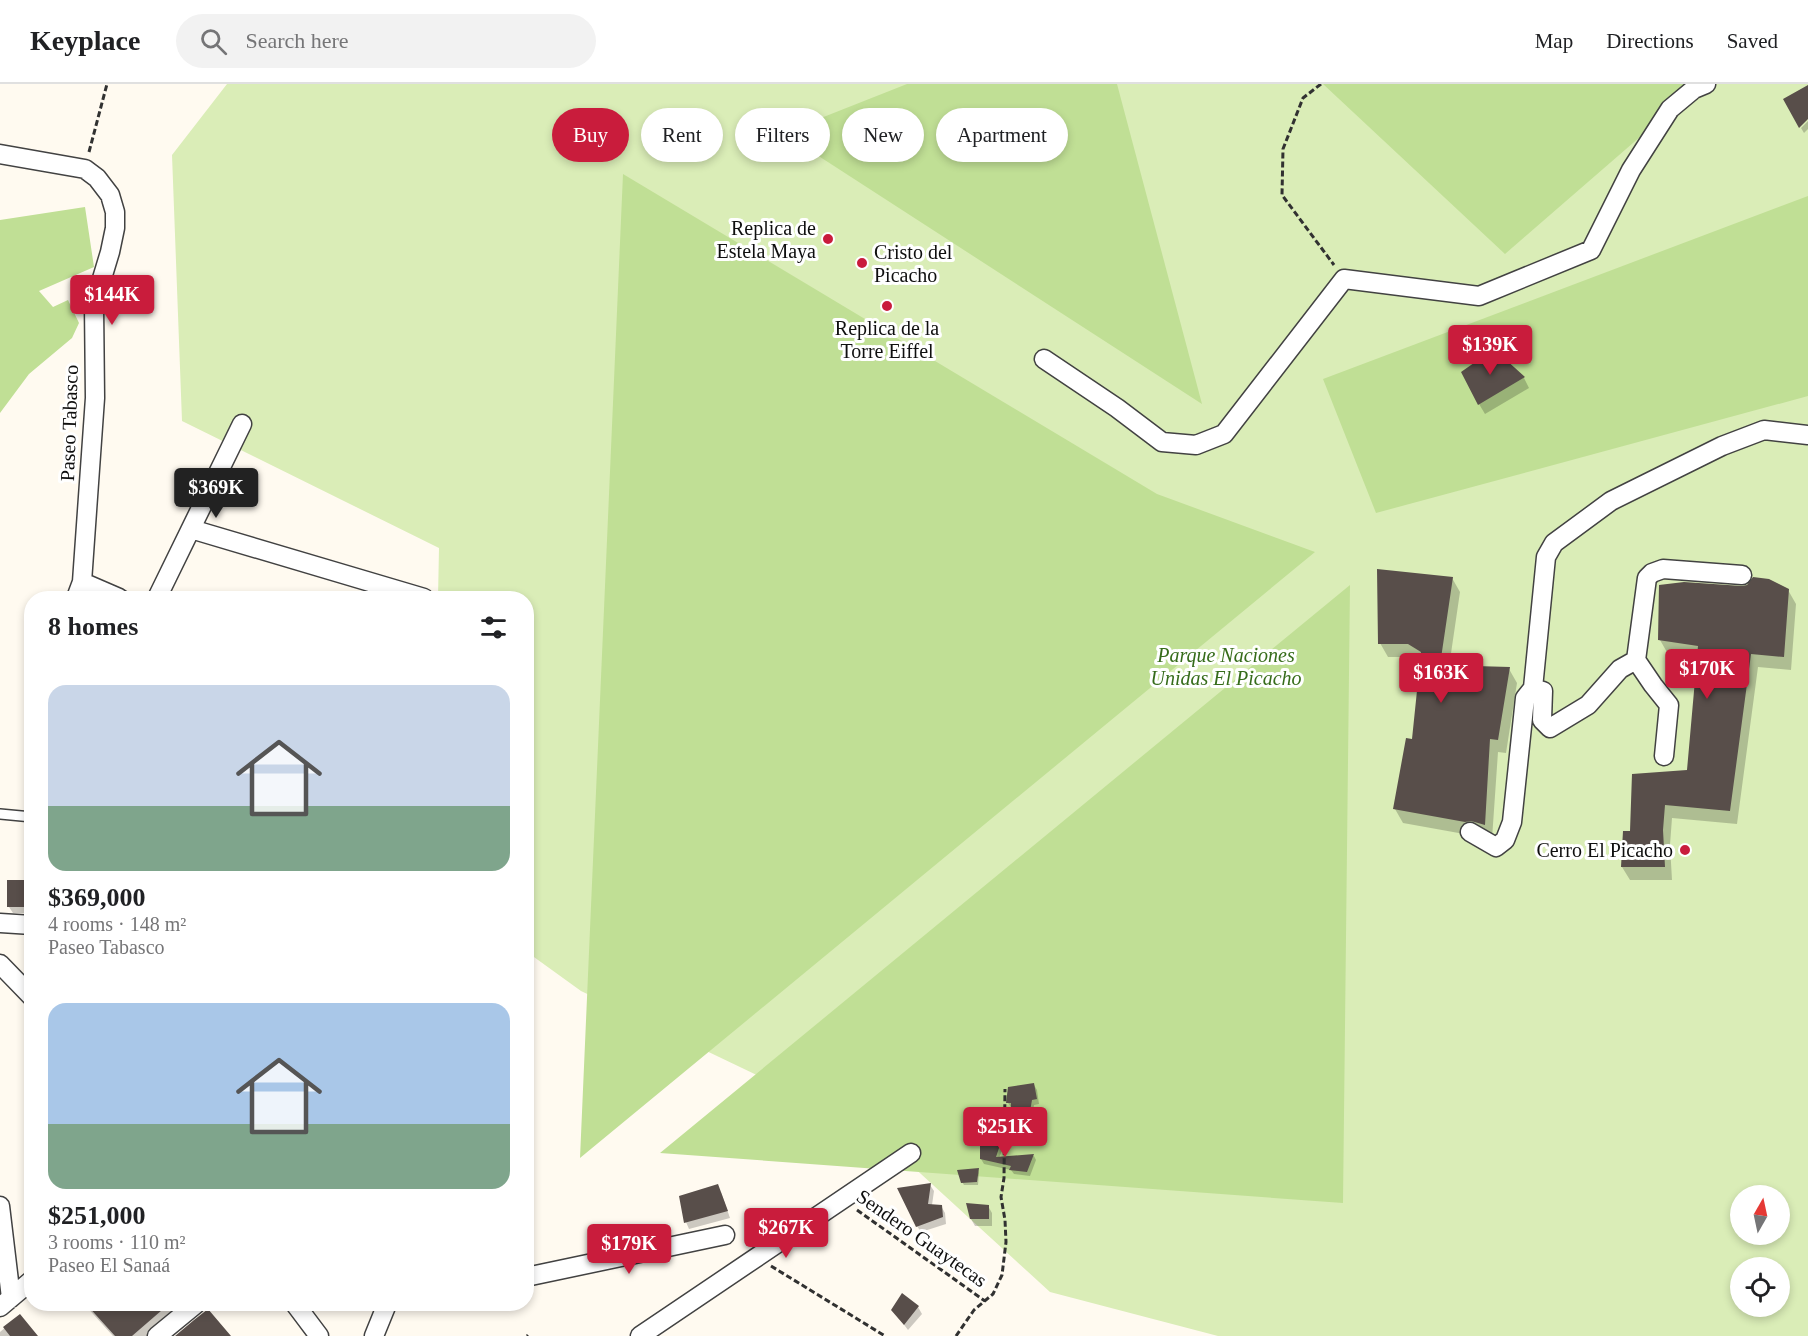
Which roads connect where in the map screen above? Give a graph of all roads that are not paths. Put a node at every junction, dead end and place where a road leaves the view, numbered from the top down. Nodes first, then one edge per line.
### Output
1 (1706, 84) edge
2 (0, 154) edge
3 (1044, 359) dead end
4 (242, 424) dead end
5 (1808, 435) edge
6 (191, 529) junction
7 (1742, 575) dead end
8 (79, 590) edge
9 (160, 591) edge
10 (400, 591) edge
11 (1636, 660) junction
12 (1533, 688) junction
13 (1664, 756) dead end
14 (0, 813) edge
15 (24, 817) edge
16 (1470, 832) dead end
17 (0, 923) edge
18 (24, 924) edge
19 (0, 964) edge
20 (24, 989) edge
21 (911, 1153) dead end
22 (0, 1206) edge
23 (725, 1235) dead end
24 (534, 1275) edge
25 (24, 1287) edge
26 (5, 1303) edge
27 (187, 1311) edge
28 (300, 1311) edge
29 (384, 1311) edge
30 (157, 1336) edge
31 (319, 1336) edge
32 (374, 1336) edge
33 (640, 1336) edge

1 - 3 street
2 - 8 street, Paseo Tabasco
4 - 6 street
5 - 12 street
6 - 9 street
6 - 10 street
7 - 11 street
11 - 12 street
11 - 13 street
12 - 16 street
14 - 15 lane
17 - 18 street
19 - 20 street
21 - 33 street
22 - 26 street
23 - 24 street
25 - 26 street
27 - 30 street
28 - 31 street
29 - 32 street

